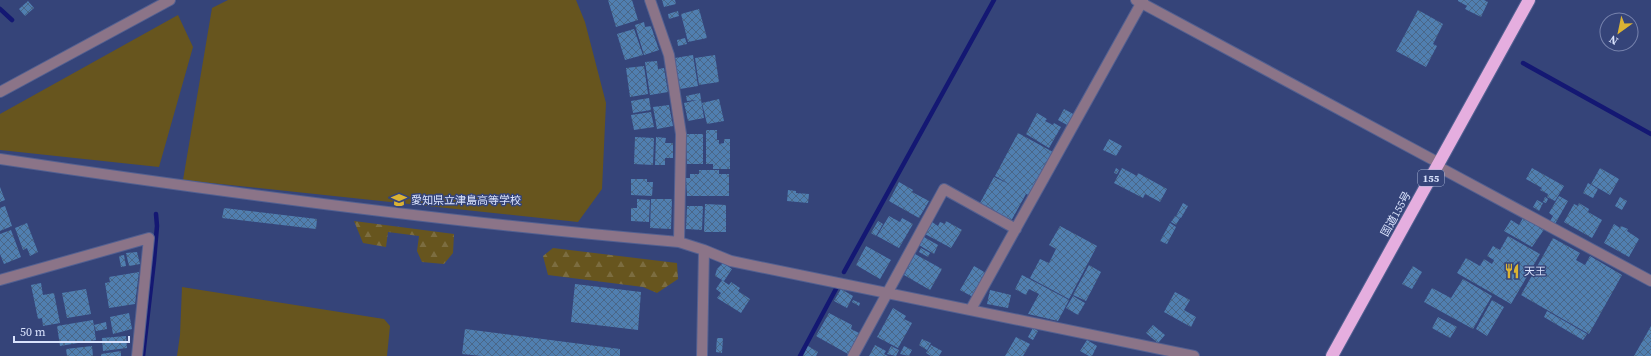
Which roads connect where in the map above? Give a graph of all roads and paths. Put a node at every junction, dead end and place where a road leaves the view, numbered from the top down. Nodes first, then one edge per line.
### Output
1 (650, 0) edge
2 (1529, 0) edge
3 (163, 1) edge
4 (1140, 1) edge
5 (0, 92) edge
6 (0, 159) edge
7 (1438, 165) junction
8 (1016, 229) junction
9 (679, 242) junction
10 (704, 250) junction
11 (0, 280) edge
12 (1651, 281) edge
13 (888, 292) junction
14 (971, 309) junction
15 (137, 356) edge
16 (702, 356) edge
17 (854, 356) edge
18 (1194, 356) edge
19 (1332, 356) edge

1 - 9 street
2 - 7 highway, 国道155号 / 155
3 - 5 street
4 - 7 street
4 - 8 street
6 - 9 street
7 - 12 street
7 - 19 highway, 国道155号 / 155
8 - 13 street
8 - 14 street
9 - 10 street
10 - 13 street
10 - 16 street
11 - 15 street
13 - 14 street
13 - 17 street
14 - 18 street

